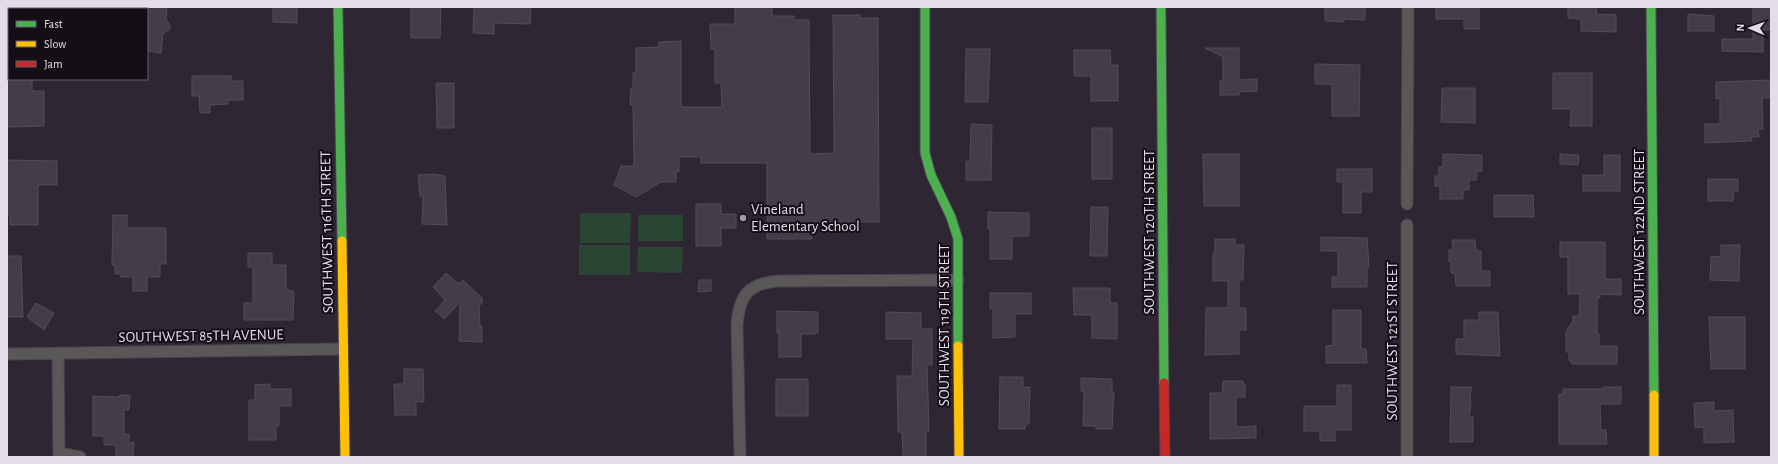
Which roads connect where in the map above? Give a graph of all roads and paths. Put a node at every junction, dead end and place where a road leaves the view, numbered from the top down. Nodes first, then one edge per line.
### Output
1 (338, 7) edge
2 (925, 7) edge
3 (1161, 7) edge
4 (1408, 7) edge
5 (1651, 7) edge
6 (1407, 204) dead end
7 (1407, 225) dead end
8 (958, 280) junction
9 (343, 349) junction
10 (58, 353) junction
11 (7, 354) edge
12 (59, 455) edge
13 (80, 457) edge
14 (345, 457) edge
15 (740, 457) edge
16 (959, 457) edge
17 (1165, 457) edge
18 (1407, 457) edge
19 (1654, 457) edge

1 - 9 street, SOUTHWEST 116TH STREET
2 - 8 street, SOUTHWEST 119TH STREET
3 - 17 street, SOUTHWEST 120TH STREET
4 - 6 street
5 - 19 street, SOUTHWEST 122ND STREET
7 - 18 street, SOUTHWEST 121ST STREET
8 - 15 street
8 - 16 street, SOUTHWEST 119TH STREET
9 - 10 street, SOUTHWEST 85TH AVENUE
9 - 14 street, SOUTHWEST 116TH STREET
10 - 11 street, SOUTHWEST 85TH AVENUE
10 - 12 street
12 - 13 street

